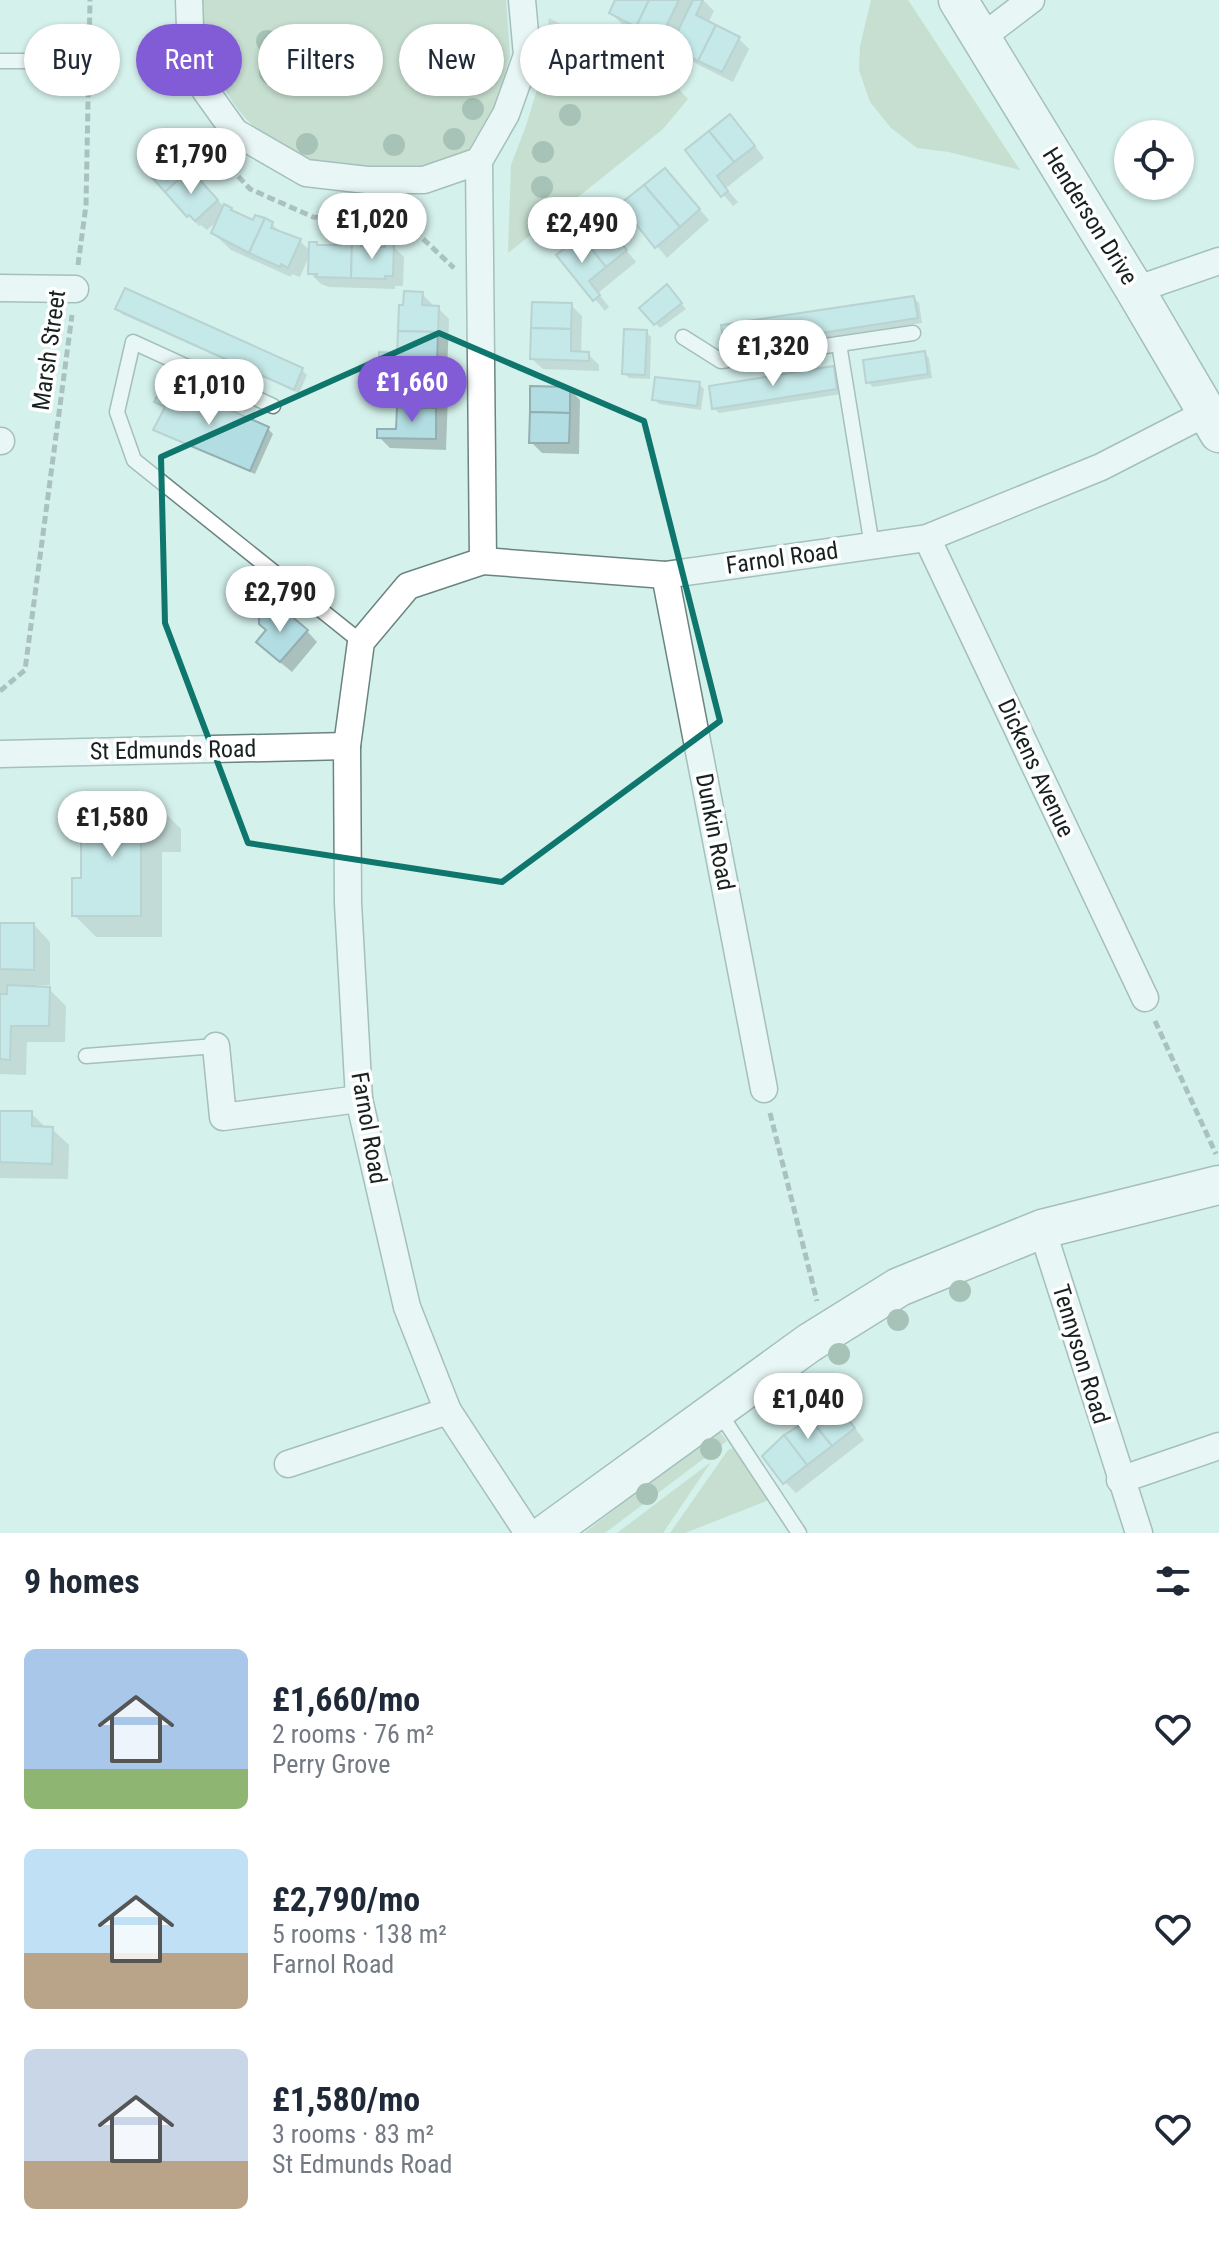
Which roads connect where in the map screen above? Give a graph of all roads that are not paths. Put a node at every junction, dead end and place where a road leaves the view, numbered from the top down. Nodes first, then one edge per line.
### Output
1 (189, 0) edge
2 (522, 0) edge
3 (958, 0) edge
4 (1031, 0) edge
5 (981, 38) junction
6 (0, 61) edge
7 (24, 61) edge
8 (479, 161) junction
9 (1219, 261) edge
10 (0, 288) edge
11 (75, 289) road end
12 (1135, 290) junction
13 (913, 333) dead end
14 (683, 337) dead end
15 (839, 344) junction
16 (273, 406) dead end
17 (1213, 423) edge
18 (927, 538) junction
19 (872, 546) junction
20 (483, 561) junction
21 (665, 575) junction
22 (361, 642) junction
23 (347, 746) junction
24 (0, 754) edge
25 (1145, 998) road end
26 (216, 1046) joint
27 (86, 1056) dead end
28 (764, 1089) road end
29 (359, 1099) junction
30 (1219, 1185) edge
31 (1042, 1229) junction
32 (717, 1409) junction
33 (448, 1411) junction
34 (1219, 1446) edge
35 (288, 1464) dead end
36 (1120, 1480) junction
37 (528, 1533) edge
38 (547, 1533) edge
39 (799, 1533) edge
40 (1139, 1533) edge

1 - 8 street
2 - 8 street
3 - 5 street, Henderson Drive
4 - 5 street
5 - 12 street, Henderson Drive
6 - 7 lane
8 - 20 street
9 - 12 street
10 - 11 street
12 - 17 street, Henderson Drive
13 - 15 lane
14 - 15 lane
15 - 19 lane
16 - 22 lane
17 - 18 street, Farnol Road
18 - 19 street, Farnol Road
18 - 25 street, Dickens Avenue
19 - 21 street, Farnol Road
20 - 21 street, Farnol Road
20 - 22 street, Farnol Road
21 - 28 street, Dunkin Road
22 - 23 street, Farnol Road
23 - 24 street, St Edmunds Road
23 - 29 street, Farnol Road
26 - 27 lane
26 - 29 street
29 - 33 street, Farnol Road
30 - 31 street
31 - 32 street
31 - 36 street, Tennyson Road
32 - 38 street
32 - 39 lane
33 - 35 street
33 - 37 street, Farnol Road
34 - 36 street
36 - 40 street, Tennyson Road

